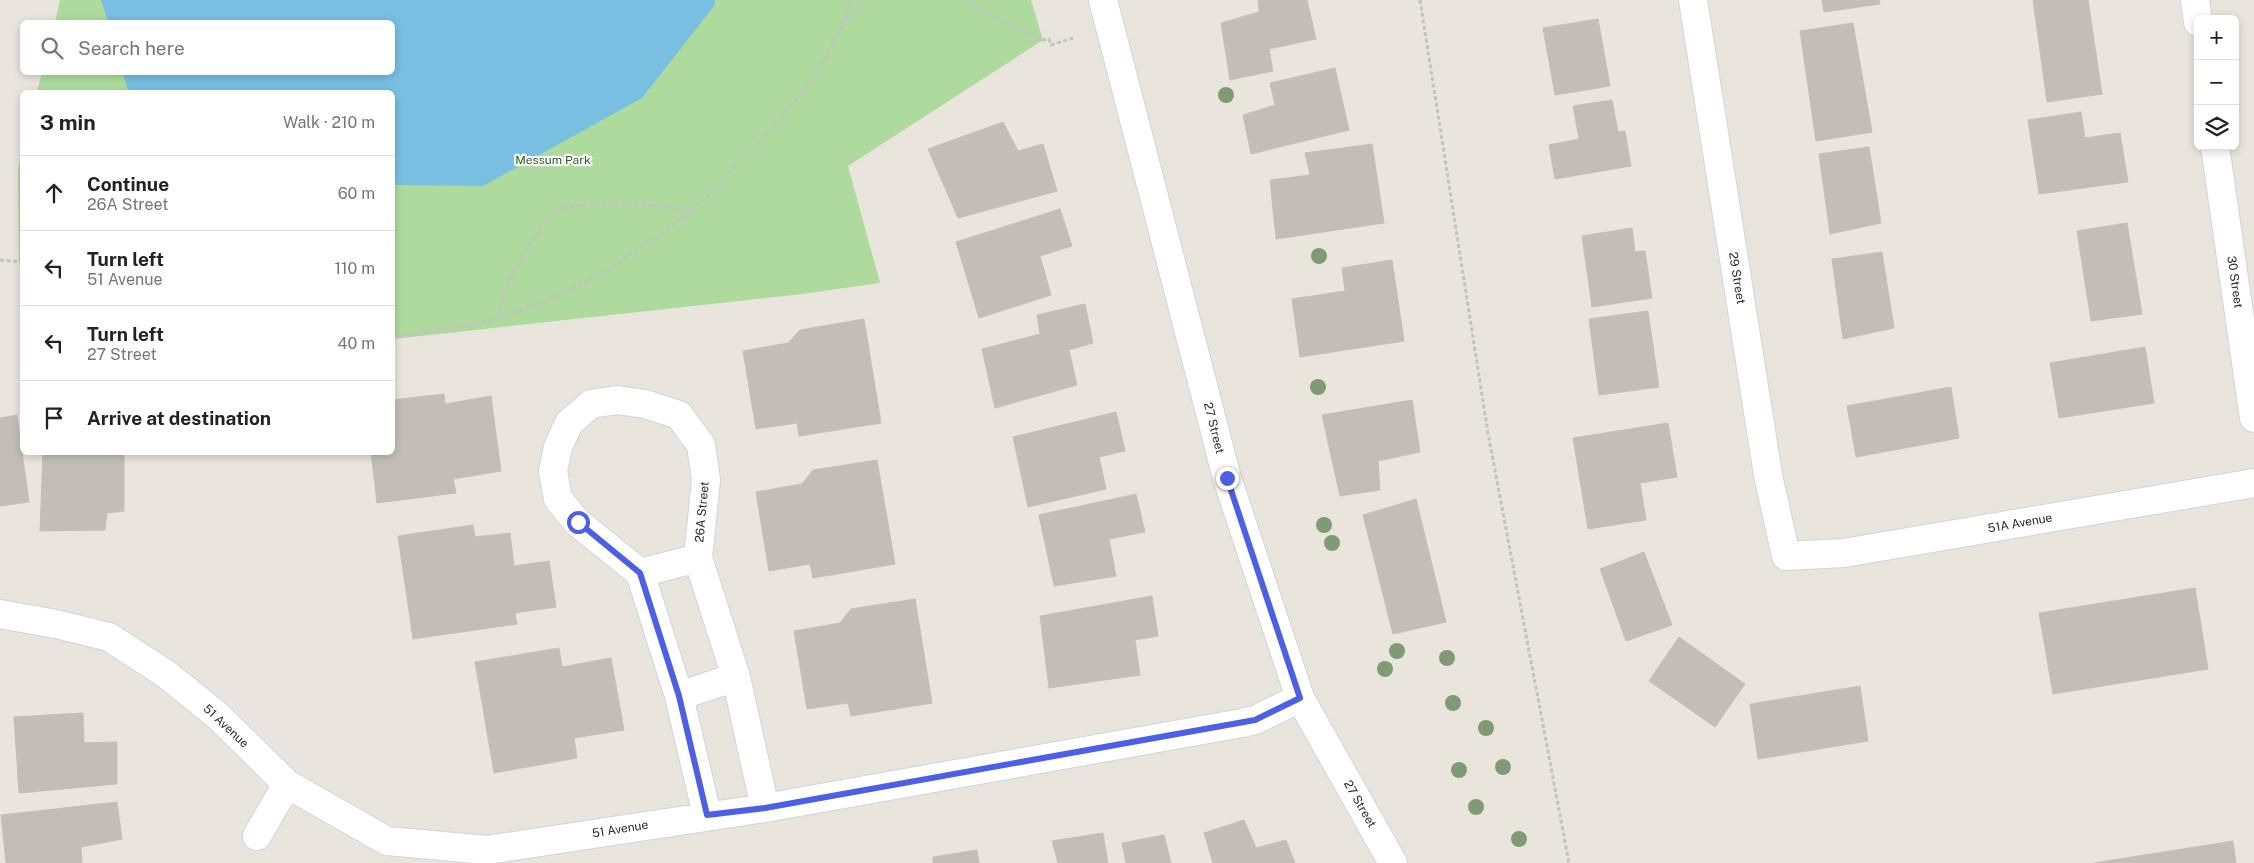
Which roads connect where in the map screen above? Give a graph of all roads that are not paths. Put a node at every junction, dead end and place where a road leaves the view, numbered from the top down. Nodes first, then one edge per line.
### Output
1 (1103, 0) edge
2 (1693, 0) edge
3 (2194, 0) edge
4 (2197, 15) edge
5 (2216, 150) edge
6 (2254, 418) edge
7 (2254, 483) edge
8 (1786, 556) joint
9 (698, 558) junction
10 (640, 573) junction
11 (0, 614) edge
12 (736, 677) junction
13 (679, 696) junction
14 (1300, 698) junction
15 (287, 784) junction
16 (765, 808) junction
17 (707, 815) junction
18 (257, 836) dead end
19 (1394, 863) edge

1 - 14 street, 27 Street
2 - 8 street, 29 Street
3 - 4 street
5 - 6 street, 30 Street
7 - 8 street, 51A Avenue
9 - 10 street
9 - 10 street, 26A Street
9 - 12 street, 26A Street
10 - 13 street
11 - 15 street, 51 Avenue
12 - 13 street
12 - 16 street, 26A Street
13 - 17 street
14 - 16 street, 51 Avenue
14 - 19 street, 27 Street
15 - 17 street, 51 Avenue
15 - 18 street
16 - 17 street, 51 Avenue

